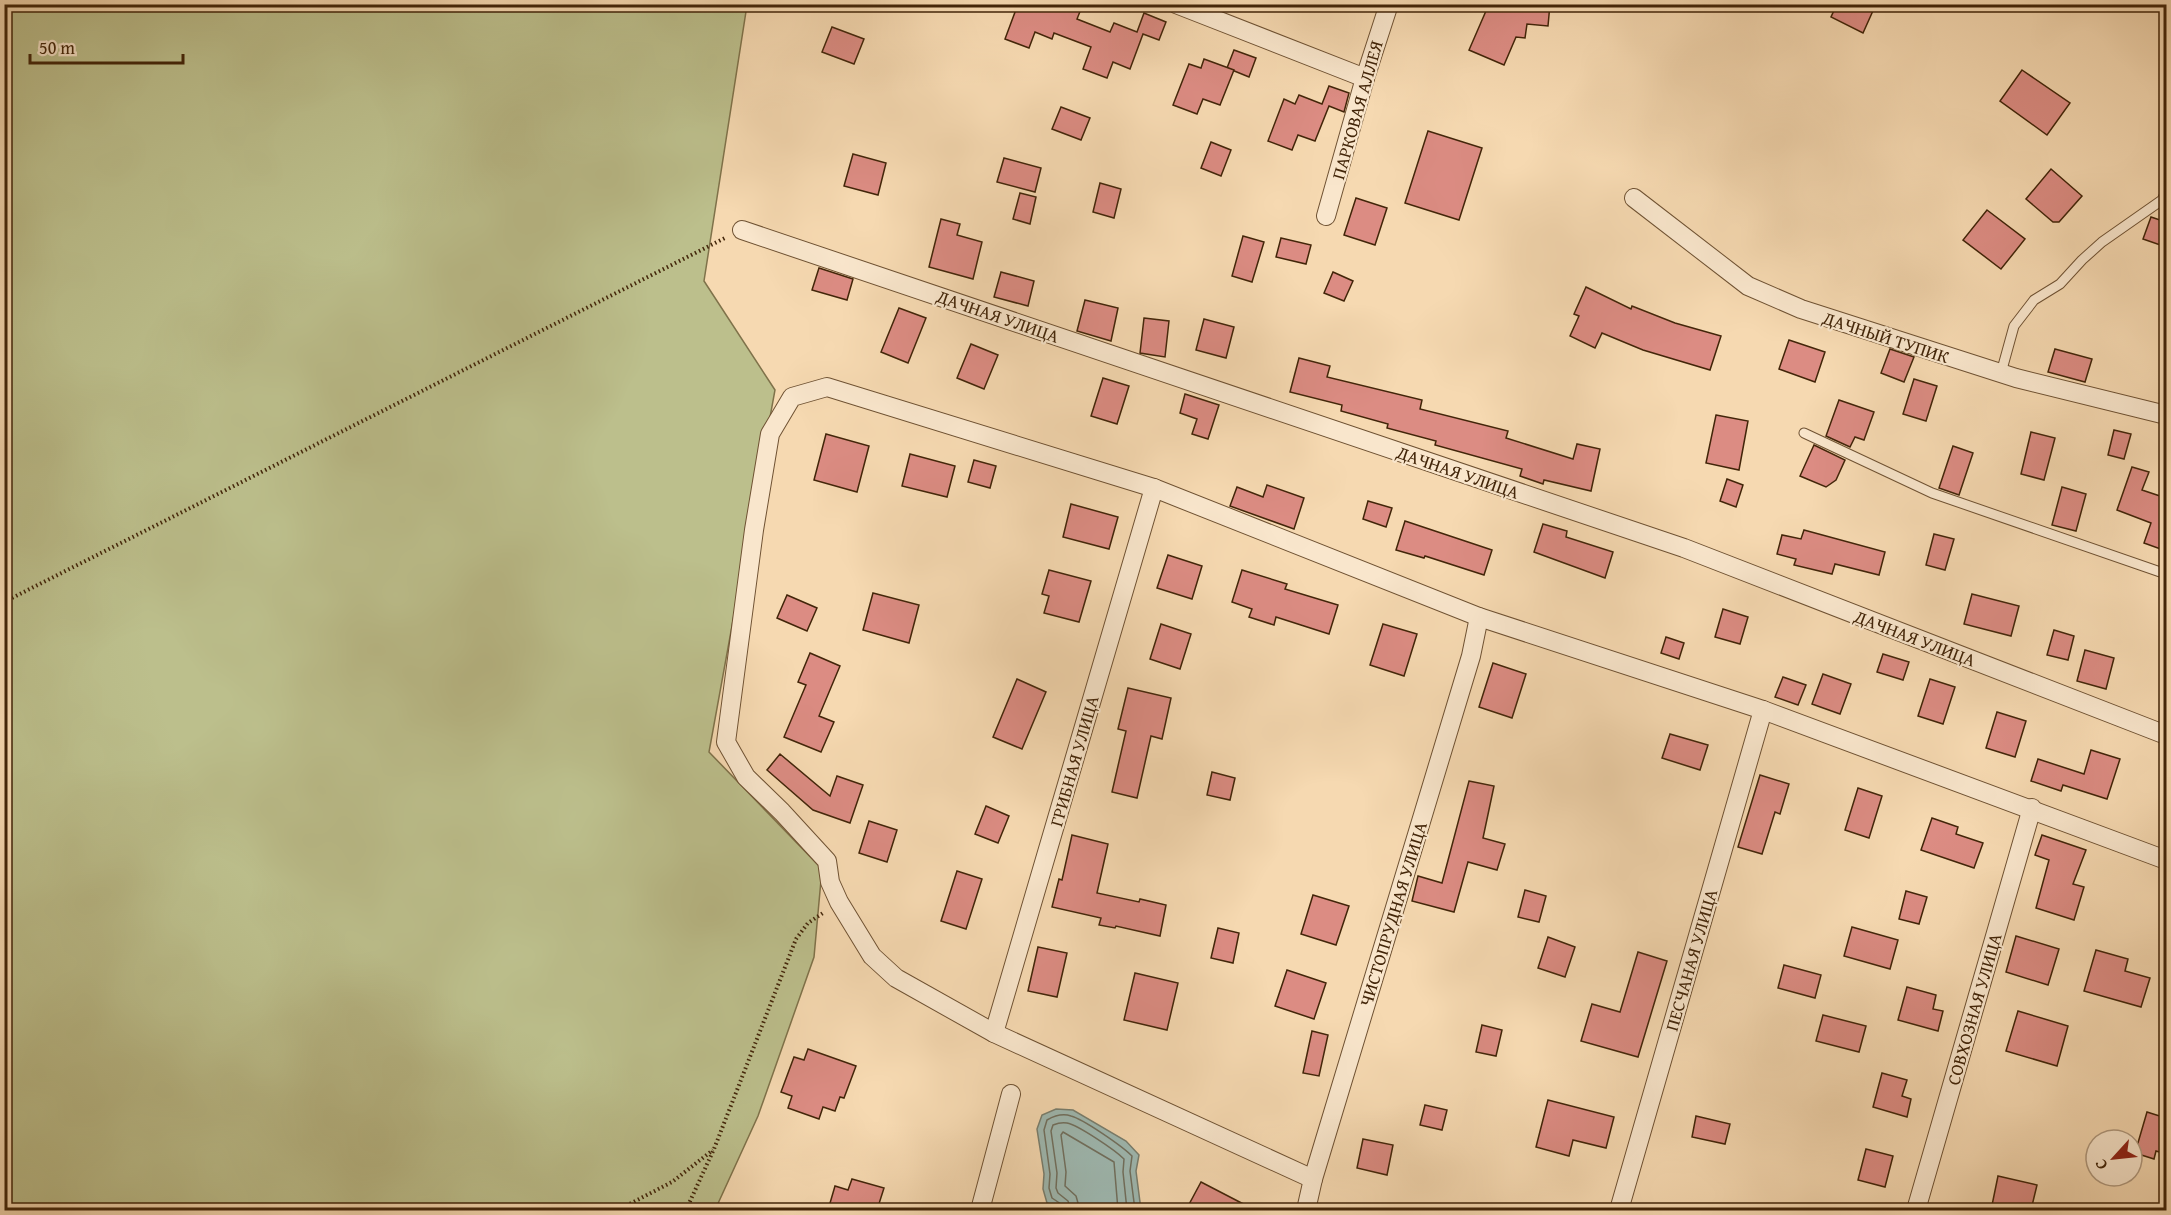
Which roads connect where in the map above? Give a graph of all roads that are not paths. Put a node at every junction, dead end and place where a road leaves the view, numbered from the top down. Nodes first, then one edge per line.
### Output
1 (1176, 4) edge
2 (1389, 4) edge
3 (1365, 78) junction
4 (2166, 192) edge
5 (1634, 198) dead end
6 (1326, 216) dead end
7 (742, 230) road end
8 (2001, 374) junction
9 (2166, 415) edge
10 (1804, 433) dead end
11 (1154, 488) junction
12 (2166, 574) edge
13 (1479, 617) junction
14 (1763, 710) junction
15 (2166, 735) edge
16 (2032, 808) junction
17 (2166, 860) edge
18 (994, 1033) junction
19 (1011, 1094) dead end
20 (1313, 1179) junction
21 (980, 1210) edge
22 (1306, 1210) edge
23 (1619, 1210) edge
24 (1916, 1210) edge

1 - 3 street
2 - 3 street, ПАРКОВАЯ АЛЛЕЯ
3 - 6 street, ПАРКОВАЯ АЛЛЕЯ
4 - 8 lane
5 - 8 street, ДАЧНЫЙ ТУПИК
7 - 15 street, ДАЧНАЯ УЛИЦА
8 - 9 street, ДАЧНЫЙ ТУПИК
10 - 12 lane
11 - 13 street
11 - 18 street, ГРИБНАЯ УЛИЦА
11 - 18 street
13 - 14 street
13 - 20 street, ЧИСТОПРУДНАЯ УЛИЦА
14 - 16 street
14 - 23 street, ПЕСЧАНАЯ УЛИЦА
16 - 17 street
16 - 24 street, СОВХОЗНАЯ УЛИЦА
18 - 20 street
19 - 21 street
20 - 22 street, ЧИСТОПРУДНАЯ УЛИЦА

